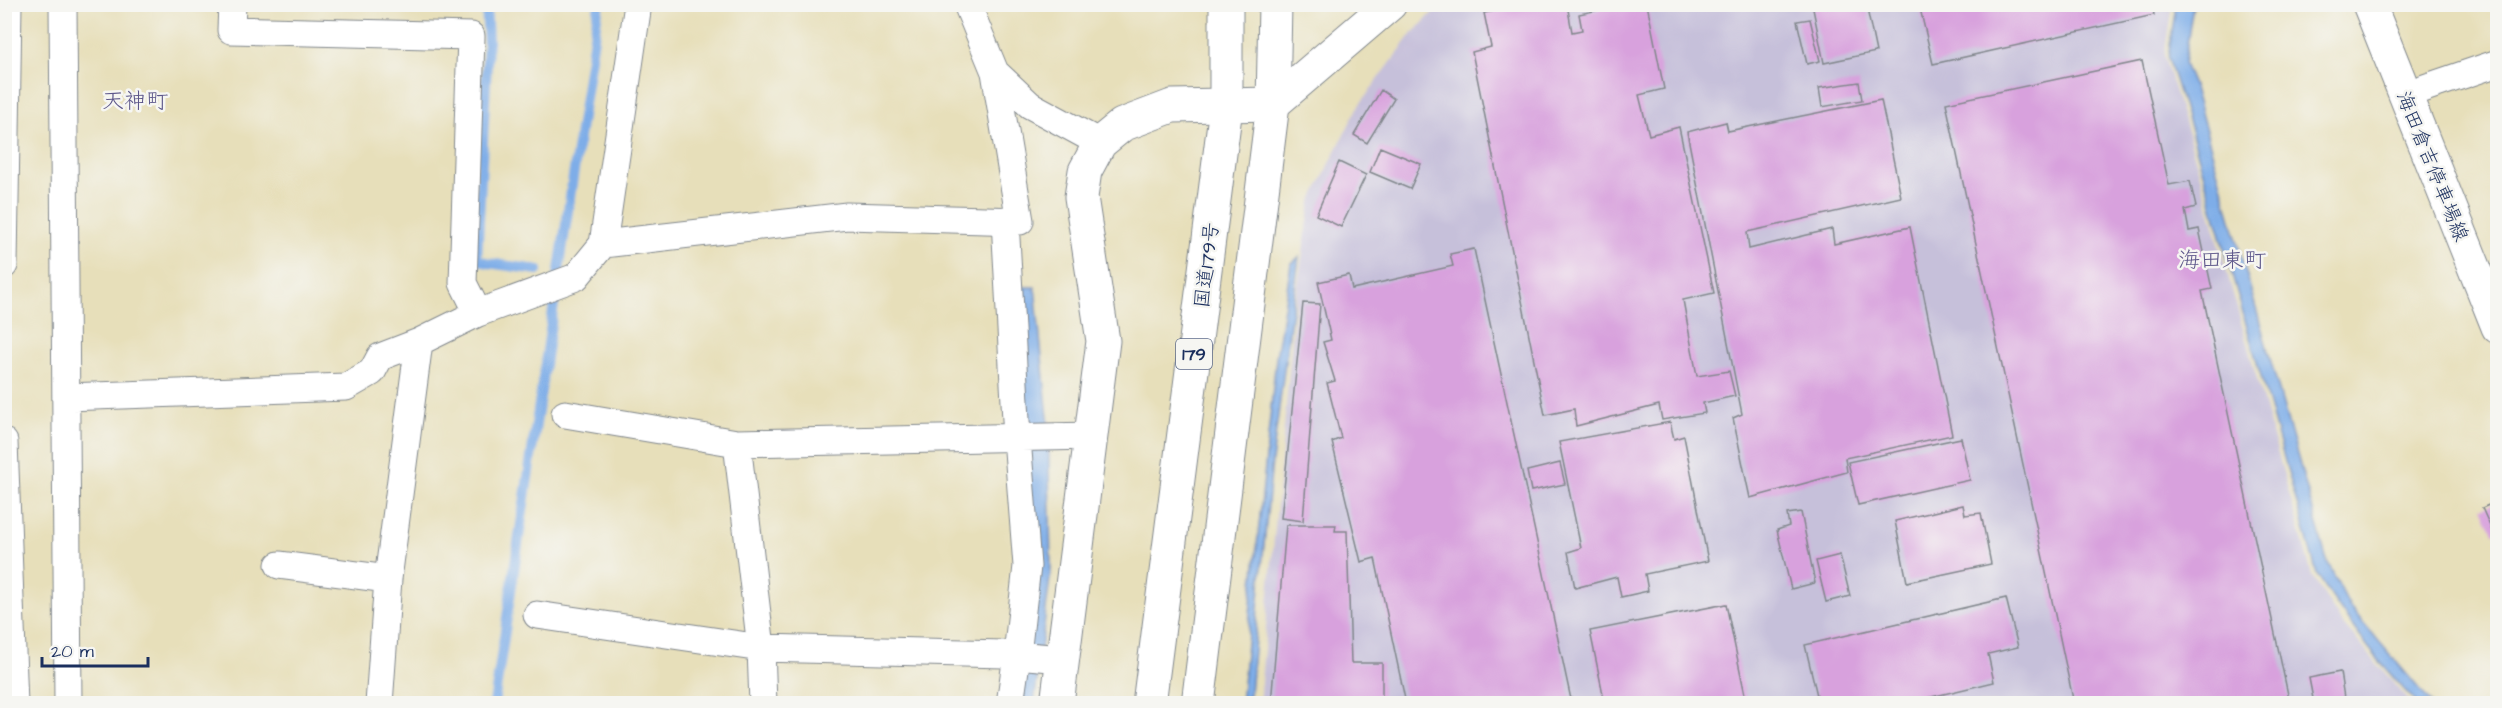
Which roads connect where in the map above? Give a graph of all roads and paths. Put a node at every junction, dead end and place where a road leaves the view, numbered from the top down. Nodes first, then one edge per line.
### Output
1 (8, 4) edge
2 (63, 4) edge
3 (232, 4) edge
4 (638, 4) edge
5 (967, 4) edge
6 (1226, 4) edge
7 (1275, 4) edge
8 (1390, 4) edge
9 (2369, 4) edge
10 (2498, 63) edge
11 (995, 72) junction
12 (2404, 95) junction
13 (1273, 104) junction
14 (1226, 107) junction
15 (1100, 142) junction
16 (1005, 220) junction
17 (603, 244) junction
18 (4, 265) edge
19 (478, 313) junction
20 (2498, 327) edge
21 (419, 342) junction
22 (66, 398) junction
23 (565, 414) dead end
24 (1092, 436) junction
25 (1017, 438) junction
26 (4, 442) edge
27 (737, 443) junction
28 (279, 565) dead end
29 (388, 579) junction
30 (537, 615) dead end
31 (761, 648) junction
32 (1017, 655) junction
33 (1063, 660) junction
34 (14, 704) edge
35 (68, 704) edge
36 (379, 704) edge
37 (763, 704) edge
38 (1010, 704) edge
39 (1057, 704) edge
40 (1149, 704) edge
41 (1198, 704) edge

1 - 18 street
2 - 22 street
3 - 19 street
4 - 17 street
5 - 11 street
6 - 14 main road, 国道179号 / 179
7 - 13 main road, 179
8 - 13 main road
9 - 12 main road, 海田倉吉停車場線
10 - 12 street
11 - 15 street
11 - 16 street
12 - 20 main road, 海田倉吉停車場線
13 - 14 main road
13 - 41 main road, 179
14 - 15 main road
14 - 40 main road, 国道179号 / 179
15 - 24 main road
16 - 17 street
16 - 25 street
17 - 19 street
19 - 21 street
21 - 22 street
21 - 29 street
22 - 35 street
23 - 27 street
24 - 25 street
24 - 33 main road
25 - 27 street
25 - 32 street
26 - 34 street
27 - 31 street
28 - 29 street
29 - 36 street
30 - 31 street
31 - 32 street
31 - 37 street
32 - 33 street
32 - 38 street
33 - 39 main road

